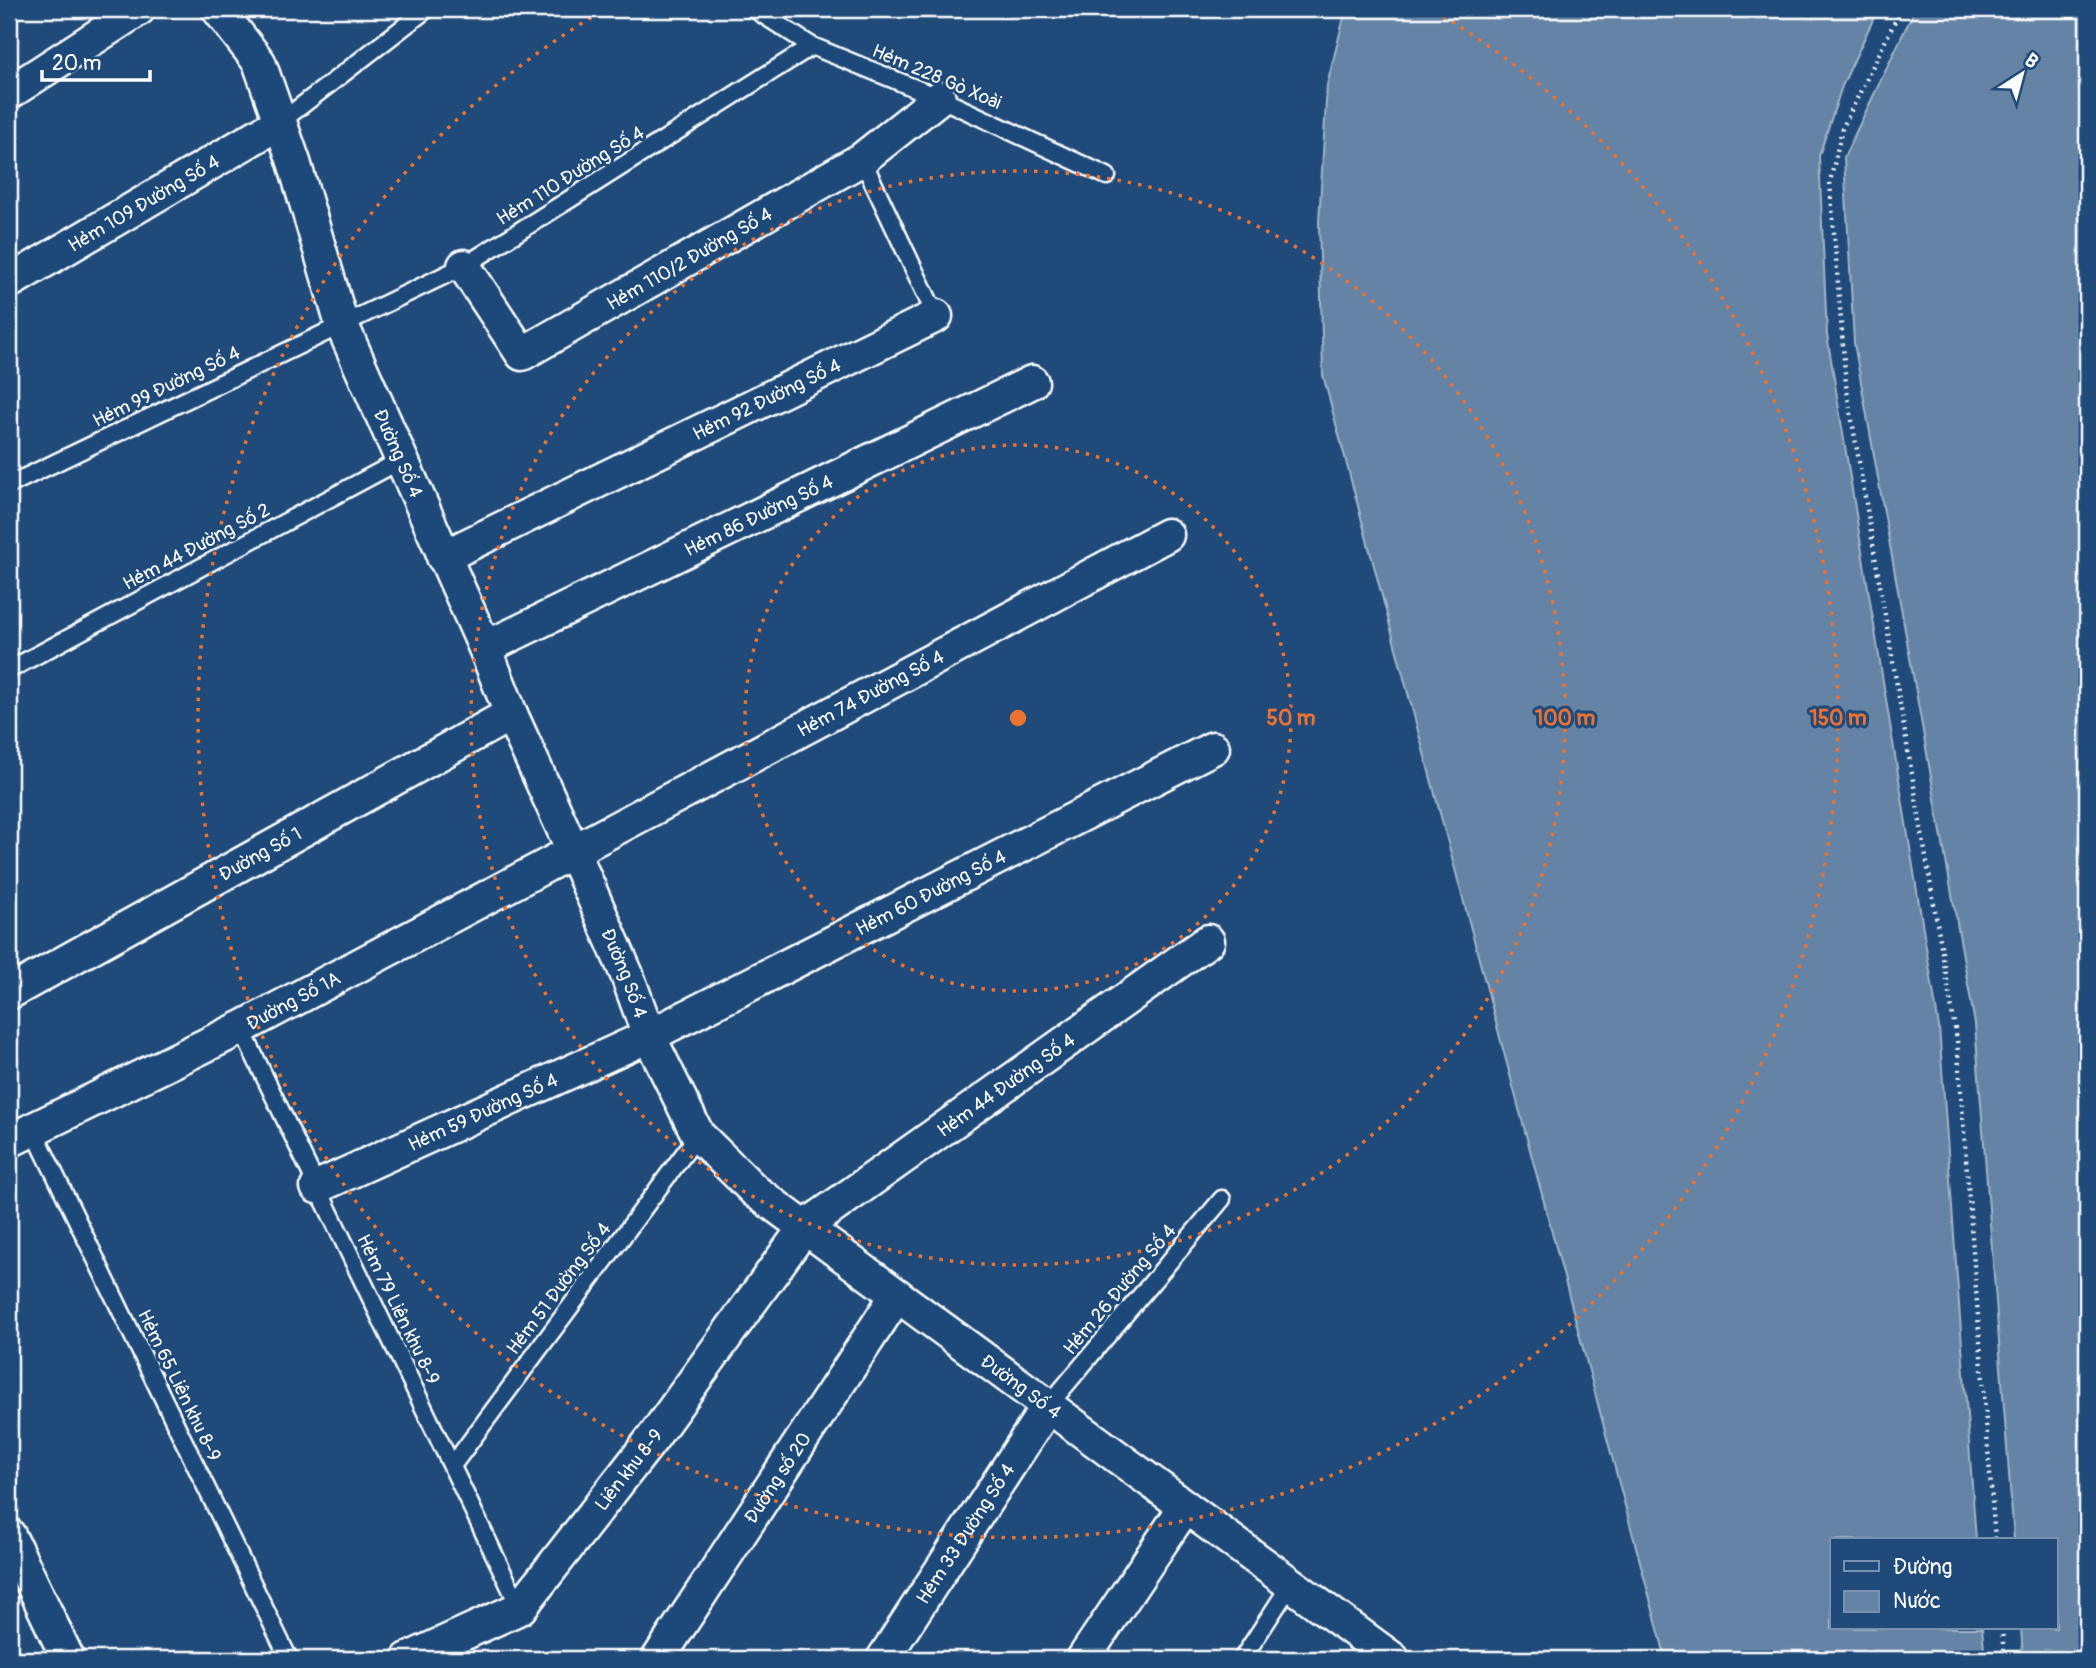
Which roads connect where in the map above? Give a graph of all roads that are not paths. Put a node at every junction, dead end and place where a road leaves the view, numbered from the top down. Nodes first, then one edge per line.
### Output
1 (139, 9) edge
2 (218, 9) edge
3 (427, 9) edge
4 (754, 9) edge
5 (812, 46) junction
6 (9, 93) edge
7 (939, 98) junction
8 (279, 123) junction
9 (862, 159) junction
10 (1107, 176) dead end
11 (464, 266) junction
12 (9, 282) edge
13 (936, 316) joint
14 (342, 325) junction
15 (1032, 382) dead end
16 (403, 459) junction
17 (9, 485) edge
18 (1167, 535) dead end
19 (443, 556) junction
20 (485, 648) junction
21 (9, 670) edge
22 (510, 714) junction
23 (1213, 748) dead end
24 (574, 853) junction
25 (1208, 941) dead end
26 (9, 993) edge
27 (241, 1028) junction
28 (649, 1036) junction
29 (21, 1135) edge
30 (698, 1135) junction
31 (317, 1186) junction
32 (1222, 1199) dead end
33 (805, 1227) junction
34 (897, 1295) junction
35 (1048, 1406) junction
36 (452, 1466) junction
37 (1185, 1507) junction
38 (9, 1535) edge
39 (1291, 1584) junction
40 (520, 1608) junction
41 (68, 1659) edge
42 (289, 1659) edge
43 (408, 1659) edge
44 (658, 1659) edge
45 (883, 1659) edge
46 (1083, 1659) edge
47 (1242, 1659) edge
48 (1393, 1659) edge

1 - 6 street
2 - 8 street, Đường Số 4
3 - 8 lane
4 - 5 lane, Hẻm 228 Gò Xoài
5 - 7 lane, Hẻm 228 Gò Xoài
5 - 11 lane, Hẻm 110 Đường Số 4
7 - 9 street, Hẻm 110/2 Đường Số 4
7 - 10 lane, Hẻm 228 Gò Xoài
8 - 12 street, Hẻm 109 Đường Số 4
8 - 14 street, Đường Số 4
9 - 11 street, Hẻm 110/2 Đường Số 4
9 - 13 lane, Hẻm 92 Đường Số 4
11 - 14 lane, Hẻm 110 Đường Số 4
13 - 19 street, Hẻm 92 Đường Số 4
14 - 16 street, Đường Số 4
14 - 17 lane, Hẻm 99 Đường Số 4
15 - 20 street, Hẻm 86 Đường Số 4
16 - 19 street, Đường Số 4
16 - 21 lane, Hẻm 44 Đường Số 2
18 - 24 street, Hẻm 74 Đường Số 4
19 - 20 street, Đường Số 4
20 - 22 street, Đường Số 4
22 - 24 street, Đường Số 4
22 - 26 street, Đường Số 1
23 - 28 street, Hẻm 60 Đường Số 4
24 - 27 street, Đường Số 1A
24 - 28 street, Đường Số 4
25 - 33 street, Hẻm 44 Đường Số 4
27 - 29 street, Đường Số 1A
27 - 31 lane, Hẻm 79 Liên khu 8-9
28 - 30 street, Đường Số 4
28 - 31 street, Hẻm 59 Đường Số 4
29 - 42 lane, Hẻm 65 Liên khu 8-9
30 - 33 street, Đường Số 4
30 - 36 lane, Hẻm 51 Đường Số 4
31 - 36 lane, Hẻm 79 Liên khu 8-9
32 - 35 lane, Hẻm 26 Đường Số 4
33 - 34 street, Đường Số 4
33 - 40 street, Liên khu 8-9
34 - 35 street, Đường Số 4
34 - 44 street, Đường số 20
35 - 37 street, Đường Số 4
35 - 45 street, Hẻm 33 Đường Số 4
36 - 40 lane, Hẻm 79 Liên khu 8-9
37 - 39 street, Đường Số 4
37 - 46 street
38 - 41 street
39 - 47 lane
39 - 48 street, Đường Số 4
40 - 43 street, Liên khu 8-9

